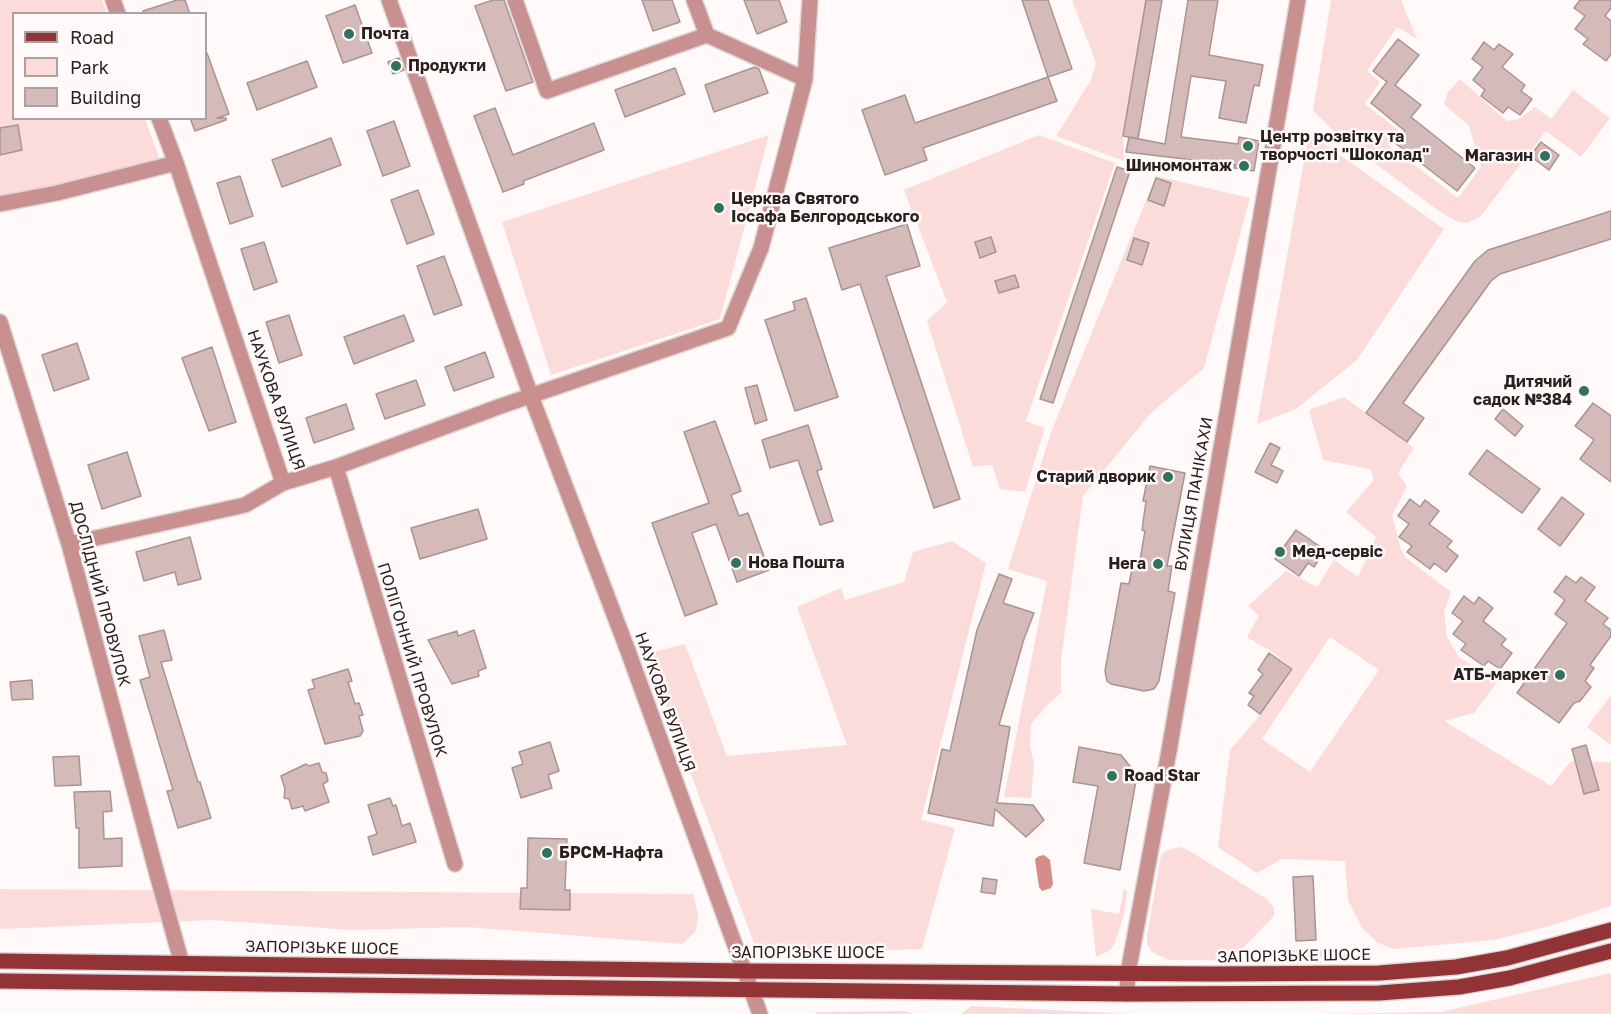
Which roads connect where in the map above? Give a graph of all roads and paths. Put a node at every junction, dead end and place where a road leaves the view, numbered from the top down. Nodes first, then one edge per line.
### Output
1 (389, 0) edge
2 (515, 0) edge
3 (694, 0) edge
4 (810, 0) edge
5 (1298, 0) edge
6 (707, 35) junction
7 (804, 79) junction
8 (160, 120) edge
9 (176, 163) junction
10 (0, 204) edge
11 (0, 322) edge
12 (531, 396) junction
13 (336, 467) junction
14 (283, 483) junction
15 (69, 544) junction
16 (455, 864) dead end
17 (1611, 930) edge
18 (1611, 951) edge
19 (0, 961) edge
20 (182, 964) junction
21 (744, 971) junction
22 (1128, 973) junction
23 (0, 981) edge
24 (751, 988) junction
25 (1127, 994) junction
26 (760, 1014) edge

1 - 12 street, НАУКОВА ВУЛИЦЯ
2 - 6 street
3 - 6 street
4 - 7 street, НАУКОВА ВУЛИЦЯ
5 - 22 street, ВУЛИЦЯ ПАНІКАХИ
6 - 7 street
7 - 12 street, НАУКОВА ВУЛИЦЯ
8 - 9 street, НАУКОВА ВУЛИЦЯ
9 - 10 street
9 - 14 street, НАУКОВА ВУЛИЦЯ
11 - 15 street, ДОСЛІДНИЙ ПРОВУЛОК
12 - 13 street, НАУКОВА ВУЛИЦЯ
12 - 21 street, НАУКОВА ВУЛИЦЯ
13 - 14 street, НАУКОВА ВУЛИЦЯ
13 - 16 street, ПОЛІГОННИЙ ПРОВУЛОК
14 - 15 street
15 - 20 street, ДОСЛІДНИЙ ПРОВУЛОК
17 - 22 main road, ЗАПОРІЗЬКЕ ШОСЕ
18 - 25 main road
19 - 20 main road, ЗАПОРІЗЬКЕ ШОСЕ
20 - 21 main road, ЗАПОРІЗЬКЕ ШОСЕ
21 - 22 main road, ЗАПОРІЗЬКЕ ШОСЕ
21 - 24 street, НАУКОВА ВУЛИЦЯ
22 - 25 street, ВУЛИЦЯ ПАНІКАХИ
23 - 24 main road
24 - 25 main road
24 - 26 street, НАУКОВА ВУЛИЦЯ

